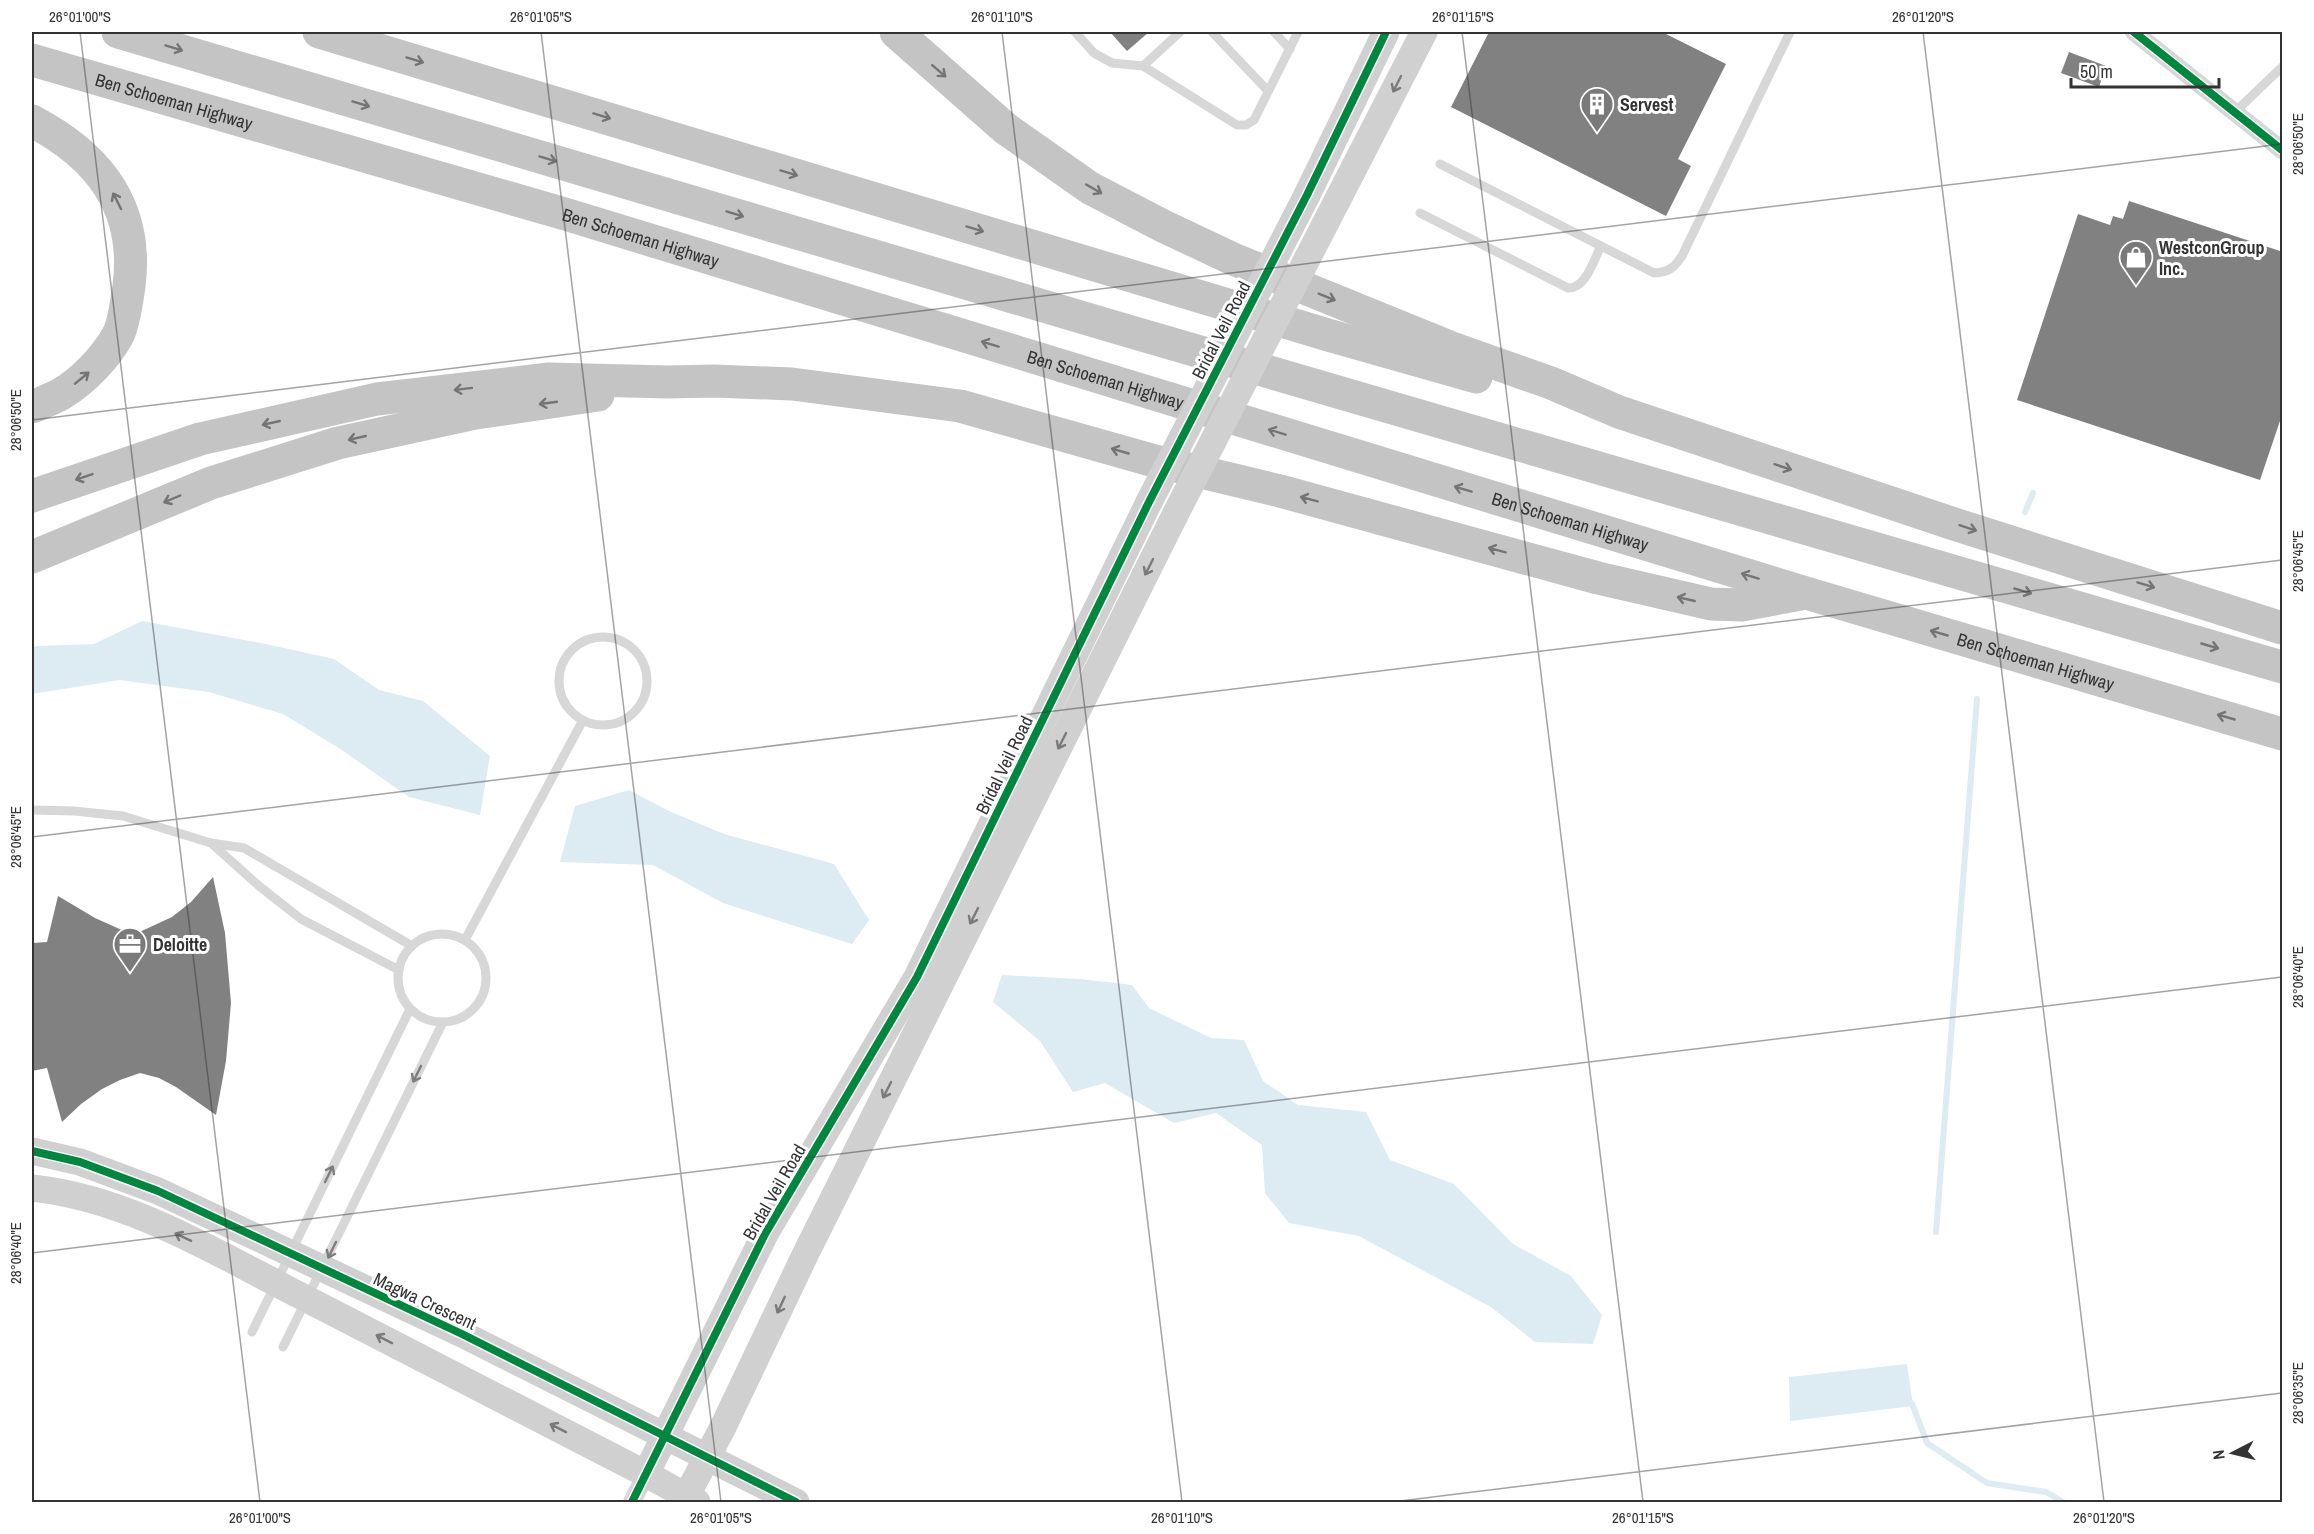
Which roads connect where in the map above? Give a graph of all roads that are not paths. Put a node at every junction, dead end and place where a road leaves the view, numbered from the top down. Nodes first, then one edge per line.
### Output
1 (118, 32) edge
2 (319, 32) edge
3 (896, 32) edge
4 (1075, 32) edge
5 (1180, 32) edge
6 (1212, 32) edge
7 (1274, 32) edge
8 (1298, 32) edge
9 (1386, 32) edge
10 (1424, 32) edge
11 (1790, 32) edge
12 (2134, 32) edge
13 (1290, 49) junction
14 (32, 60) edge
15 (1143, 66) junction
16 (2283, 67) edge
17 (1268, 91) junction
18 (2235, 112) junction
19 (32, 121) edge
20 (2283, 150) edge
21 (1440, 164) dead end
22 (1420, 213) dead end
23 (1601, 246) junction
24 (668, 382) junction
25 (32, 407) edge
26 (1727, 449) junction
27 (32, 496) edge
28 (32, 557) edge
29 (1806, 593) junction
30 (2283, 628) edge
31 (2283, 667) edge
32 (583, 720) junction
33 (2283, 734) edge
34 (32, 810) edge
35 (211, 843) junction
36 (465, 940) junction
37 (412, 946) junction
38 (399, 970) junction
39 (410, 1009) junction
40 (443, 1022) junction
41 (32, 1151) edge
42 (32, 1188) edge
43 (290, 1254) junction
44 (322, 1269) junction
45 (276, 1283) junction
46 (307, 1299) junction
47 (252, 1332) dead end
48 (283, 1347) dead end
49 (663, 1436) junction
50 (706, 1459) junction
51 (646, 1474) junction
52 (689, 1501) edge
53 (632, 1503) edge
54 (796, 1503) edge

1 -> 31 highway
2 -> 26 highway
3 -> 26 highway
4 - 15 lane
5 - 15 lane
6 - 17 lane
7 - 13 lane
8 - 13 lane
9 - 49 street, Bridal Veil Road, bridge
10 -> 50 street, bridge
11 - 23 lane
12 - 18 street
13 - 17 lane
29 -> 14 highway, Ben Schoeman Highway
15 - 17 lane
16 - 18 lane
18 - 20 street
25 -> 19 highway
21 - 23 lane
22 - 23 lane
24 -> 27 highway
24 -> 28 highway
29 -> 24 highway
26 -> 30 highway
33 -> 29 highway, Ben Schoeman Highway
32 - 32 lane
32 - 36 lane
34 - 35 lane
35 - 37 lane
35 - 38 lane
36 - 37 lane
36 - 40 lane
37 - 38 lane
38 - 39 lane
39 - 40 lane
43 -> 39 lane
40 -> 44 lane
41 - 43 street, Magwa Crescent
45 -> 42 street
43 - 44 street, Magwa Crescent
43 - 45 lane
44 - 46 lane
44 - 49 street, Magwa Crescent
45 - 46 street
45 - 47 lane
46 - 48 lane
51 -> 46 street
49 - 50 street, Magwa Crescent
49 - 51 street, Bridal Veil Road
50 - 52 street
50 - 54 street, Magwa Crescent
51 - 52 street
51 - 53 street, Bridal Veil Road

